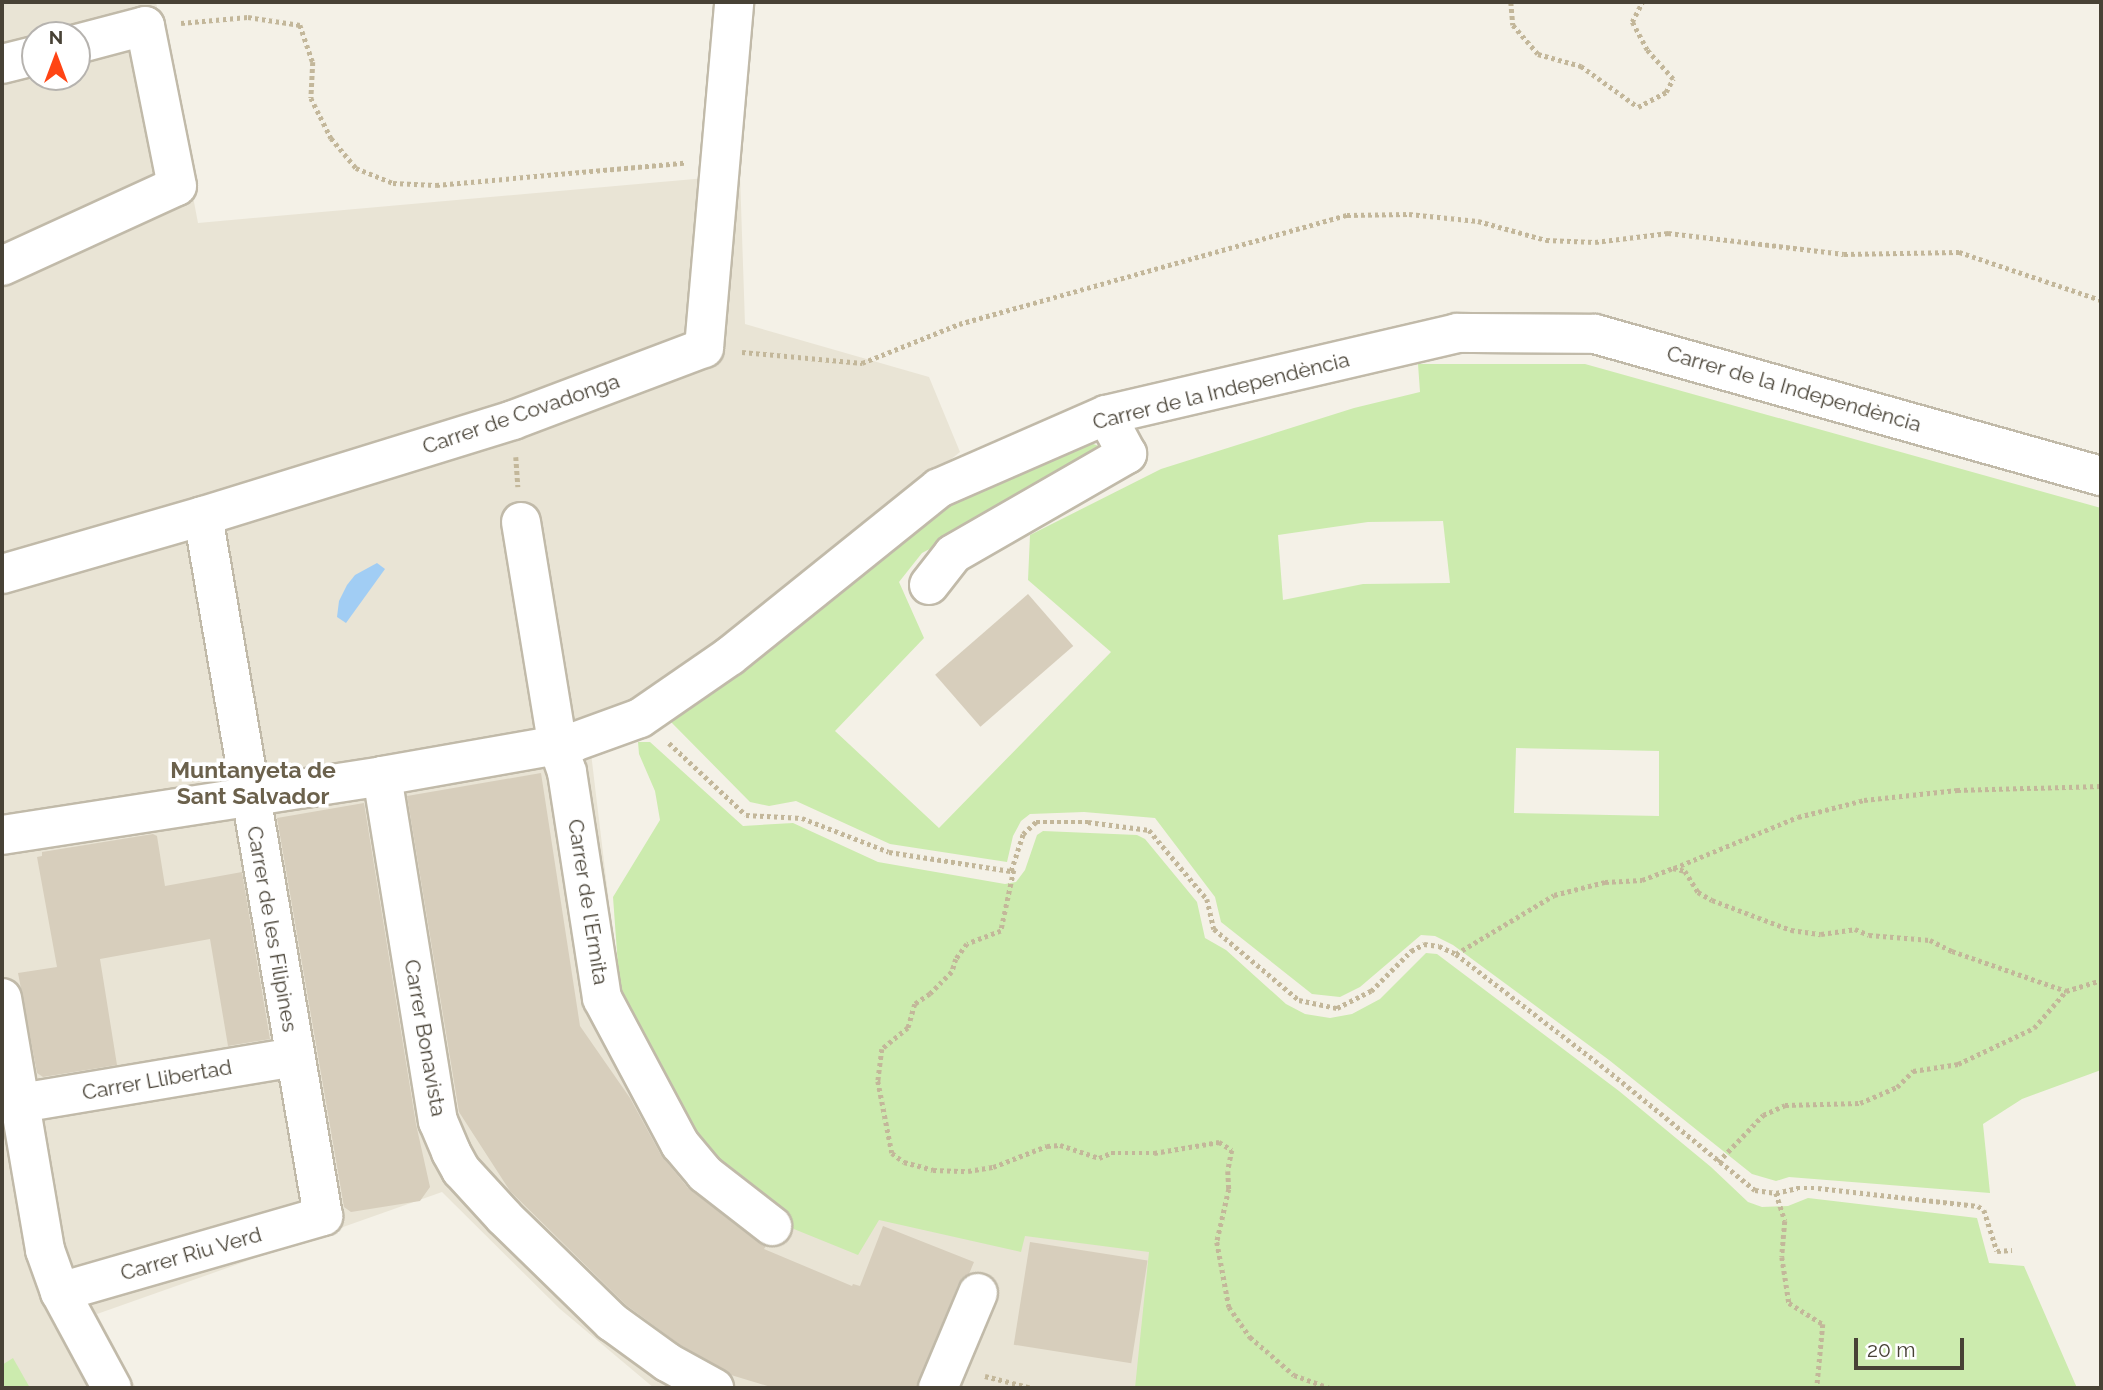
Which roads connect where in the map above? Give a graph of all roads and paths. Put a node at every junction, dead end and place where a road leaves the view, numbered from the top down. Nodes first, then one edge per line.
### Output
1 (734, 2) edge
2 (1511, 2) edge
3 (1642, 2) edge
4 (145, 26) junction
5 (91, 40) edge
6 (21, 59) edge
7 (2, 64) edge
8 (723, 157) junction
9 (2, 266) edge
10 (2101, 300) edge
11 (705, 348) junction
12 (1105, 415) junction
13 (513, 420) junction
14 (2101, 475) edge
15 (203, 516) junction
16 (522, 523) joint
17 (2, 574) edge
18 (929, 585) dead end
19 (640, 718) junction
20 (557, 743) junction
21 (382, 776) junction
22 (2101, 786) edge
23 (249, 796) junction
24 (2, 835) edge
25 (1673, 868) junction
26 (1011, 871) junction
27 (1456, 954) junction
28 (2101, 980) edge
29 (2066, 991) junction
30 (2, 998) edge
31 (294, 1057) junction
32 (20, 1103) junction
33 (1718, 1163) junction
34 (1776, 1193) junction
35 (323, 1216) joint
36 (772, 1226) dead end
37 (2012, 1251) dead end
38 (60, 1292) junction
39 (978, 1293) dead end
40 (943, 1375) edge
41 (112, 1388) edge
42 (714, 1388) edge
43 (1032, 1388) edge
44 (1329, 1388) edge
45 (1817, 1388) edge

1 - 8 street
2 - 3 path
4 - 5 street
4 - 8 path
4 - 9 street
6 - 7 street
8 - 11 street
10 - 11 path
11 - 13 street, Carrer de Covadonga
12 - 14 street, Carrer de la Independència
12 - 18 street
12 - 19 street, Carrer de la Independència
13 - 15 street, Carrer de Covadonga
13 - 16 path
15 - 17 street, Carrer de Covadonga
15 - 23 street, Carrer de les Filipines
16 - 20 street, Carrer de l'Ermita
19 - 20 street, Carrer de la Independència
19 - 26 path
20 - 21 street, Carrer de la Independència
20 - 36 street, Carrer de l'Ermita
21 - 23 street, Carrer de la Independència
21 - 42 street, Carrer Bonavista
22 - 25 path
23 - 24 street, Carrer de la Independència
23 - 31 street, Carrer de les Filipines
25 - 27 path
25 - 29 path
26 - 27 path
26 - 44 path
27 - 33 path
28 - 29 path
29 - 33 path
30 - 32 street
31 - 32 street, Carrer Llibertad
31 - 35 street, Carrer de les Filipines
32 - 38 street
33 - 34 path
34 - 37 path
34 - 45 path
35 - 38 street, Carrer Riu Verd
38 - 41 street
39 - 40 street
40 - 43 path

